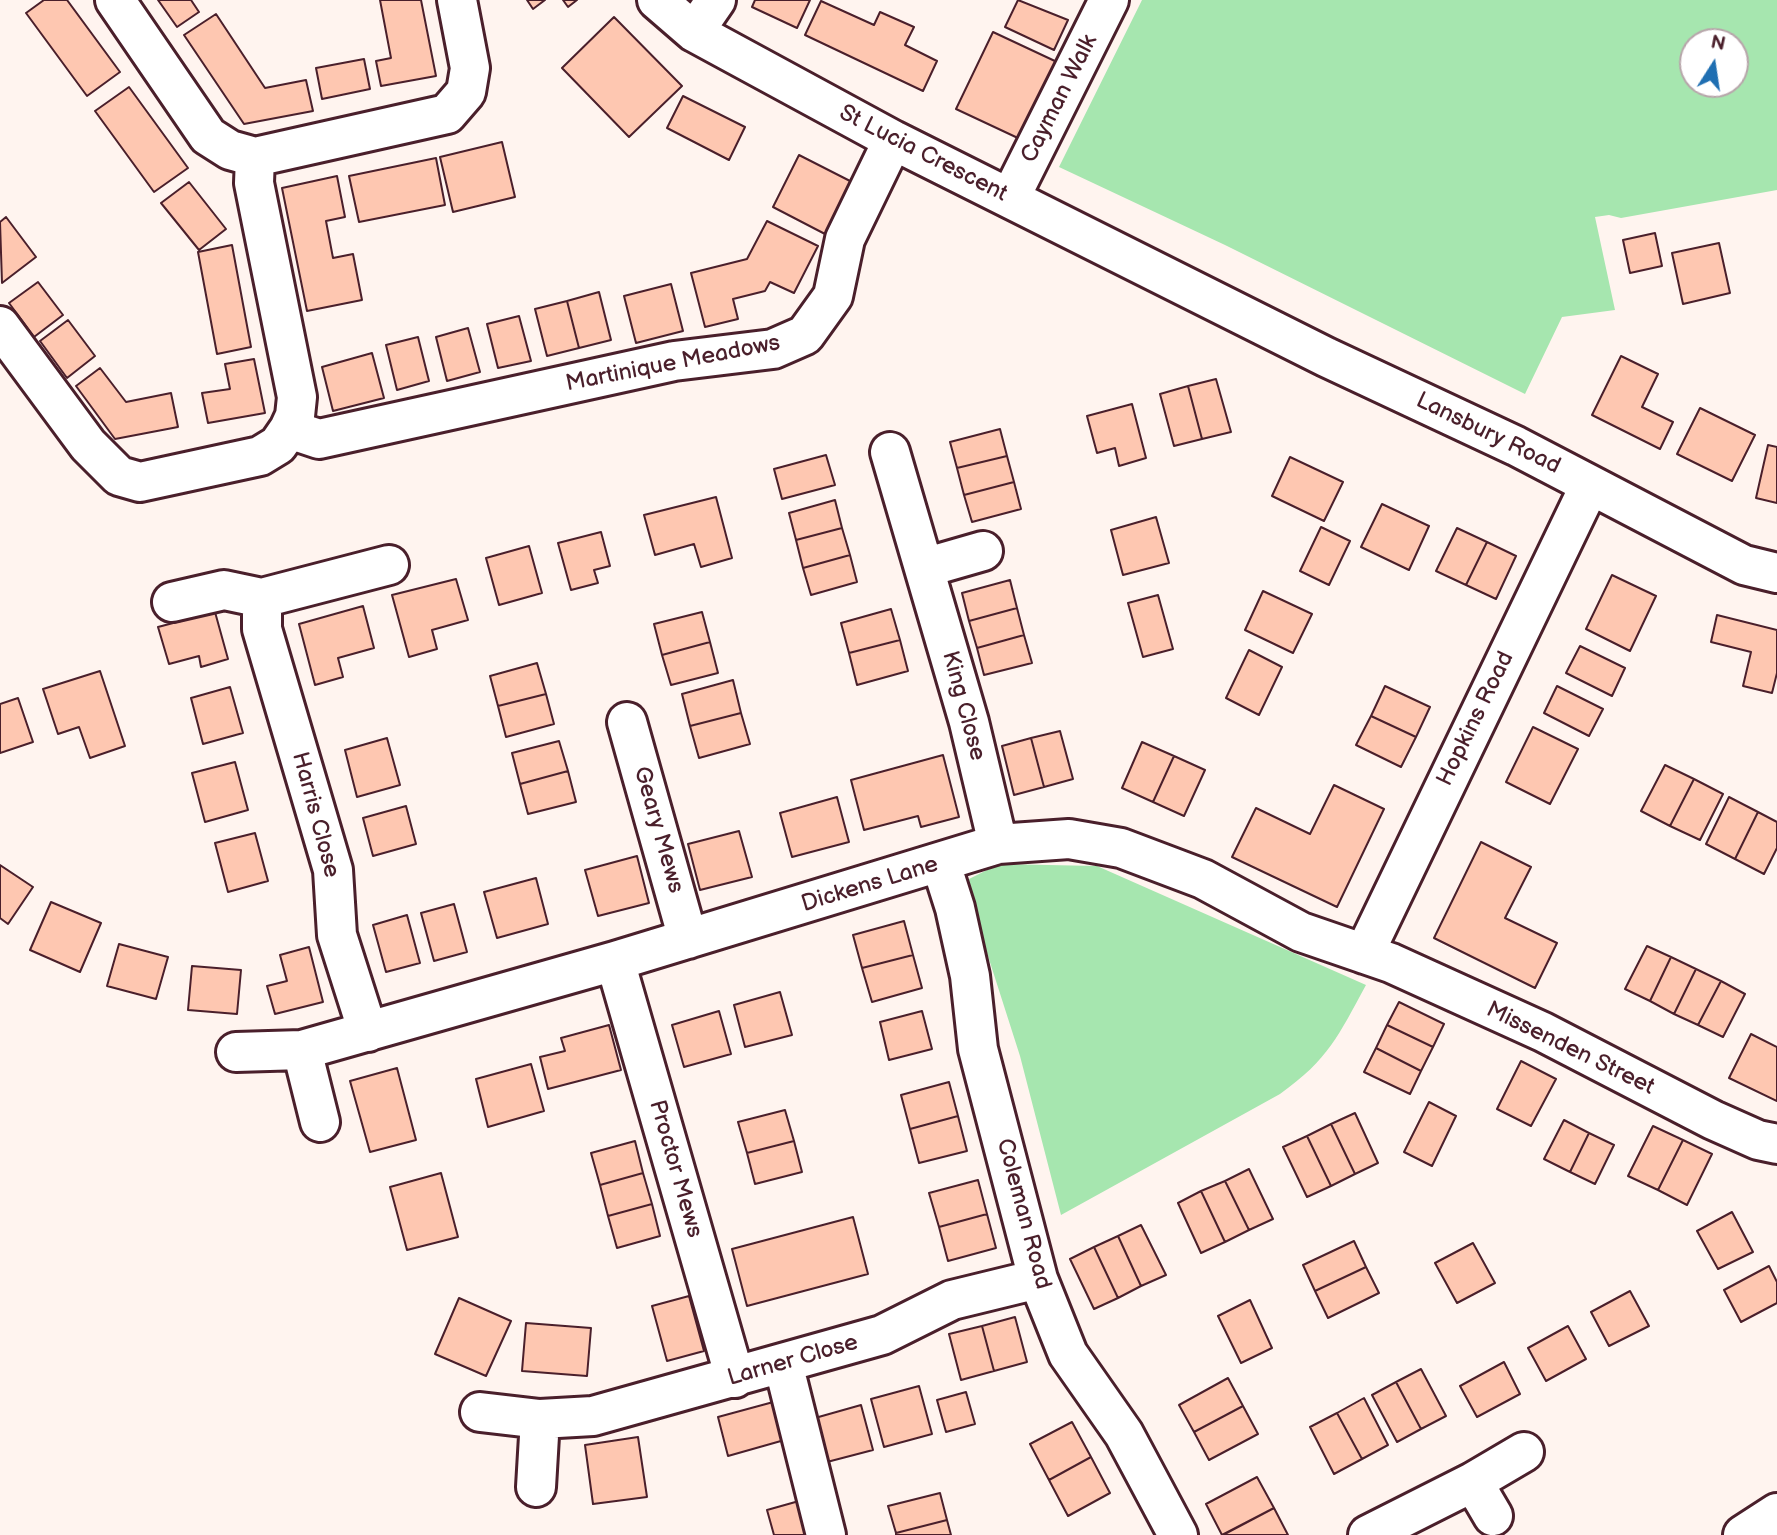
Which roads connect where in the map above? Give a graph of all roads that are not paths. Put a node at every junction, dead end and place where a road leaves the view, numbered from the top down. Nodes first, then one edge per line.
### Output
1 (115, 0) edge
2 (457, 0) edge
3 (657, 0) edge
4 (716, 0) edge
5 (1110, 0) edge
6 (694, 32) junction
7 (893, 140) junction
8 (255, 157) junction
9 (1010, 198) junction
10 (1199, 293) joint
11 (0, 326) edge
12 (289, 429) junction
13 (890, 452) dead end
14 (1590, 485) junction
15 (984, 551) dead end
16 (389, 565) dead end
17 (924, 568) junction
18 (1777, 573) edge
19 (261, 598) junction
20 (172, 602) dead end
21 (627, 722) dead end
22 (998, 844) junction
23 (941, 864) junction
24 (688, 939) junction
25 (1363, 954) junction
26 (615, 961) junction
27 (368, 1032) junction
28 (302, 1050) junction
29 (236, 1052) dead end
30 (320, 1122) dead end
31 (1777, 1144) edge
32 (1038, 1279) junction
33 (783, 1363) junction
34 (734, 1378) junction
35 (480, 1412) dead end
36 (540, 1419) junction
37 (1524, 1452) dead end
38 (1474, 1482) junction
39 (536, 1487) dead end
40 (1777, 1513) edge
41 (1493, 1516) dead end
42 (826, 1535) edge
43 (1178, 1535) edge
44 (1368, 1535) edge
45 (1743, 1535) edge

1 - 8 street
2 - 8 street
3 - 6 street, St Lucia Crescent
4 - 6 street
5 - 9 street, Cayman Walk
6 - 7 street, St Lucia Crescent
7 - 9 street, St Lucia Crescent
7 - 12 street, Martinique Meadows
8 - 12 street
9 - 10 street, St Lucia Crescent
10 - 14 street, Lansbury Road
11 - 12 street
13 - 17 street, King Close
14 - 18 street, Lansbury Road
14 - 25 street, Hopkins Road
15 - 17 street
16 - 19 street
17 - 22 street, King Close
19 - 20 street
19 - 27 street, Harris Close
21 - 24 street, Geary Mews
22 - 23 street, Dickens Lane
22 - 25 street, Dickens Lane
23 - 24 street, Dickens Lane
23 - 32 street, Coleman Road
24 - 26 street, Dickens Lane
25 - 31 street, Missenden Street
26 - 27 street, Dickens Lane
26 - 34 street, Proctor Mews
27 - 28 street, Dickens Lane
28 - 29 street, Dickens Lane
28 - 30 street
32 - 33 street, Larner Close
32 - 43 street, Coleman Road
33 - 34 street, Larner Close
33 - 42 street
34 - 36 street, Larner Close
35 - 36 street, Larner Close
36 - 39 street
37 - 38 street
38 - 41 street
38 - 44 street
40 - 45 street

